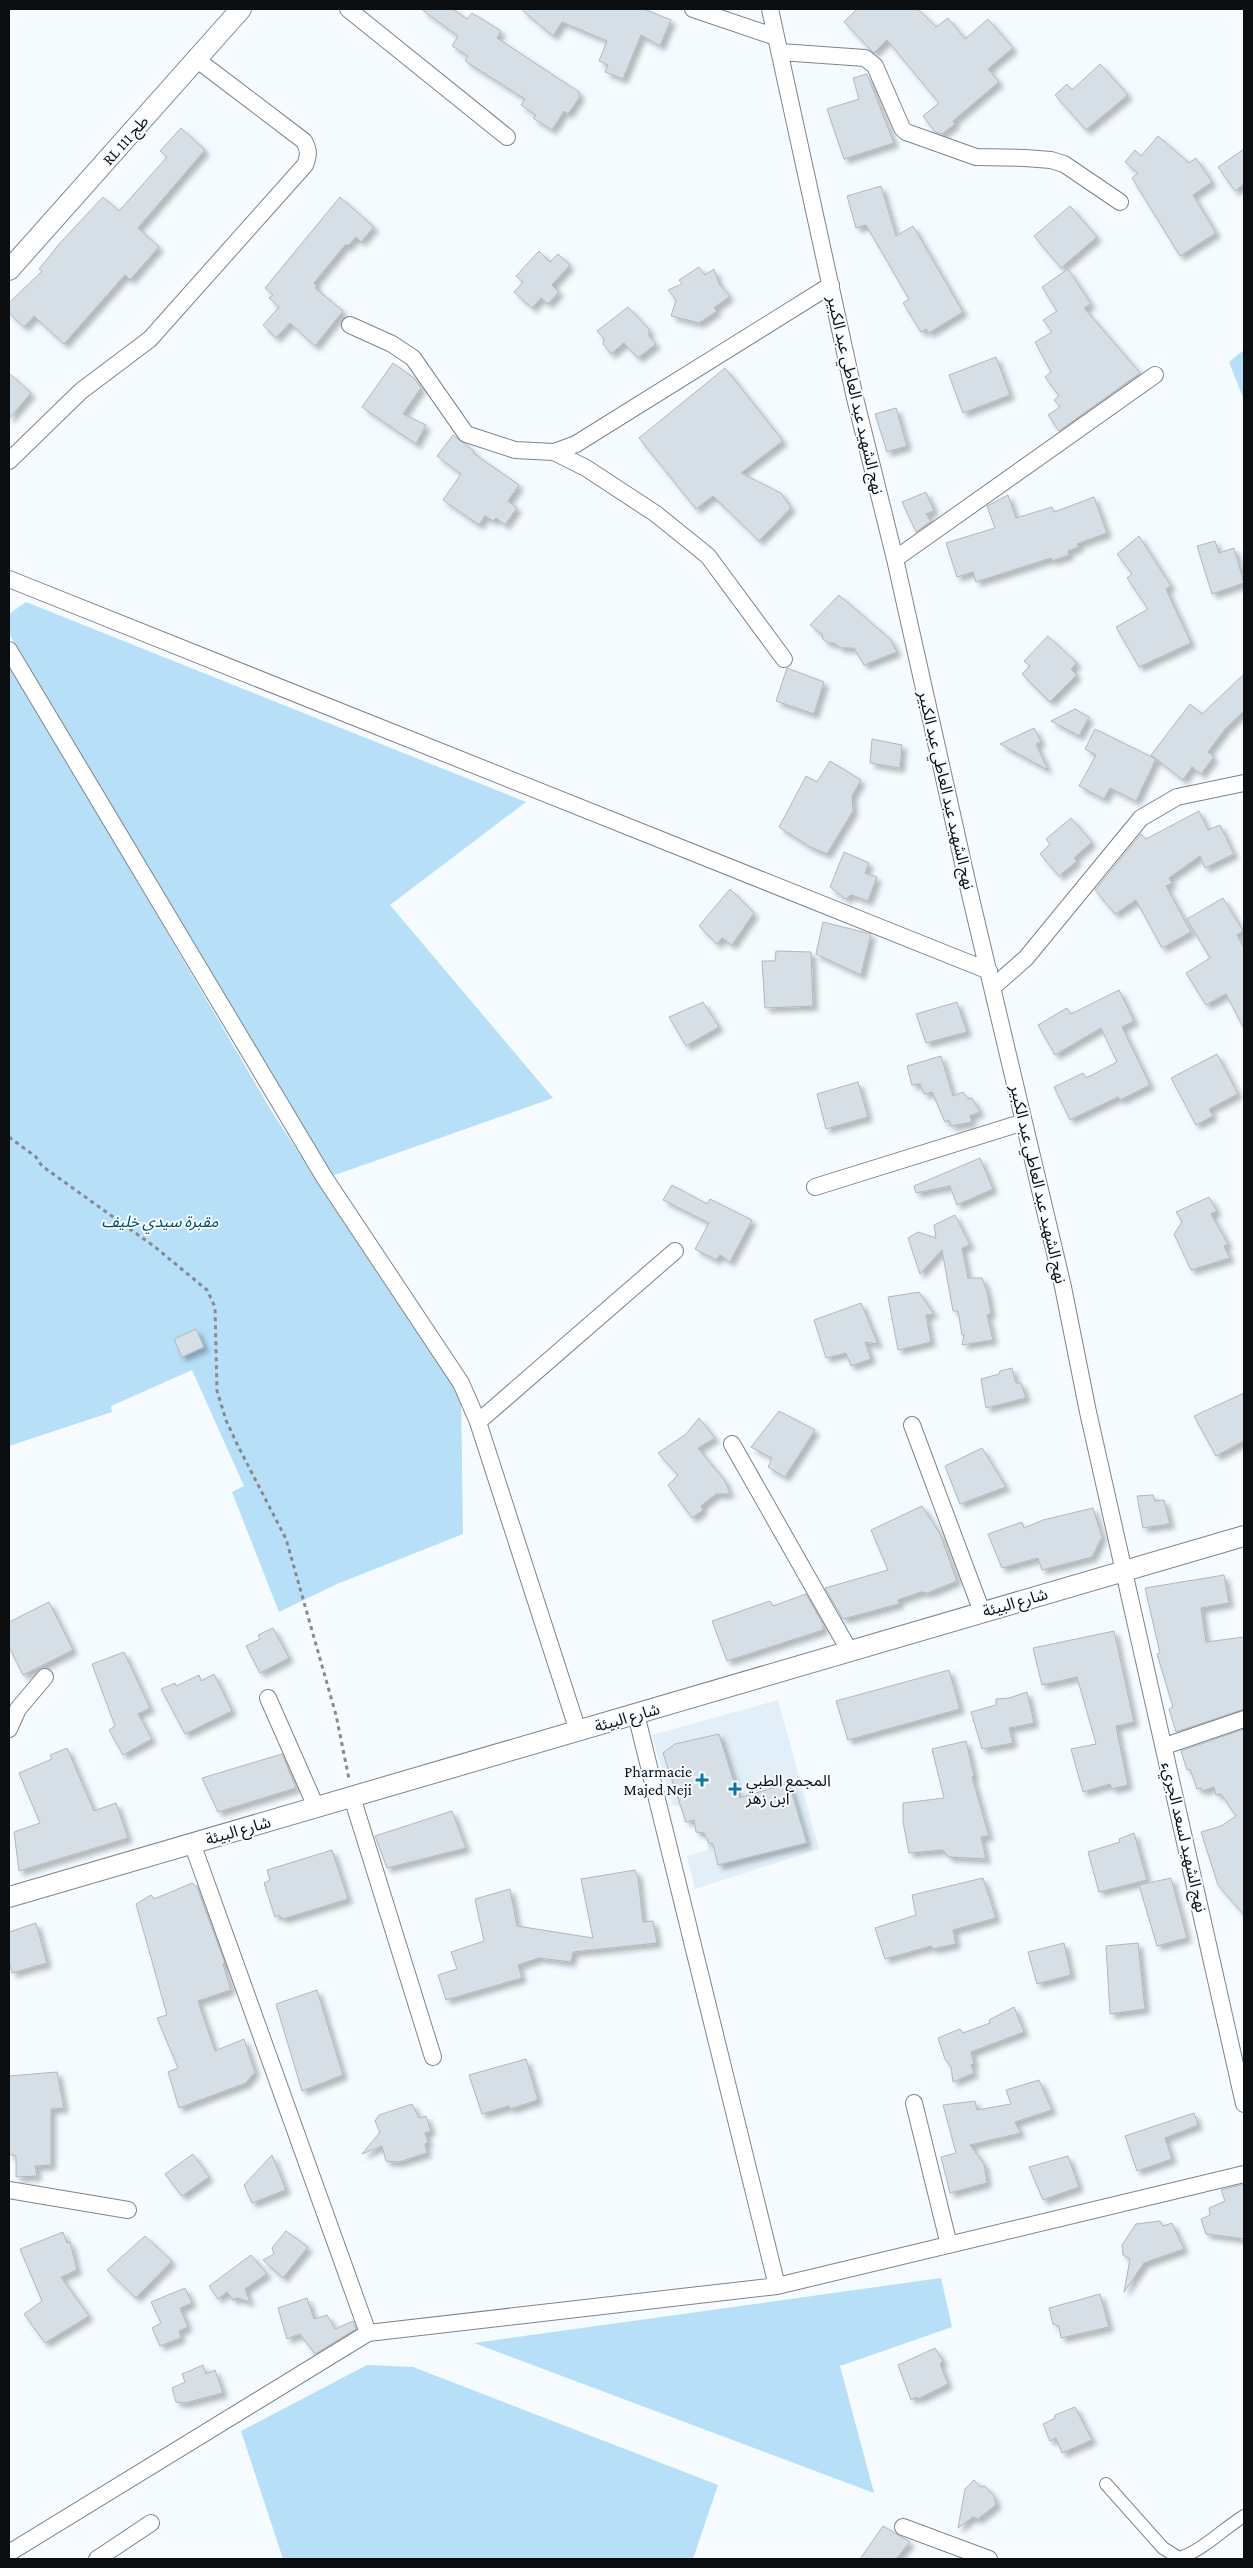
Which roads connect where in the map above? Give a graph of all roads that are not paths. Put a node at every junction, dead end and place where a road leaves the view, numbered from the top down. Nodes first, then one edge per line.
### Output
1 (241, 9) edge
2 (348, 9) edge
3 (693, 9) edge
4 (770, 9) edge
5 (778, 45) junction
6 (196, 59) junction
7 (507, 137) dead end
8 (1120, 202) dead end
9 (9, 270) edge
10 (831, 285) junction
11 (350, 325) dead end
12 (1155, 375) dead end
13 (554, 452) junction
14 (9, 461) edge
15 (895, 559) junction
16 (9, 579) edge
17 (9, 650) edge
18 (784, 659) dead end
19 (1244, 783) edge
20 (989, 970) junction
21 (993, 987) junction
22 (1024, 1122) junction
23 (816, 1187) dead end
24 (676, 1251) dead end
25 (478, 1422) junction
26 (912, 1425) dead end
27 (732, 1444) dead end
28 (1244, 1536) edge
29 (1126, 1571) junction
30 (982, 1612) junction
31 (849, 1650) junction
32 (45, 1677) dead end
33 (268, 1698) dead end
34 (636, 1714) junction
35 (1244, 1719) edge
36 (9, 1729) edge
37 (578, 1731) junction
38 (1164, 1746) junction
39 (352, 1797) junction
40 (316, 1807) junction
41 (192, 1843) junction
42 (9, 1896) edge
43 (433, 2057) dead end
44 (914, 2103) dead end
45 (1244, 2104) edge
46 (1244, 2174) edge
47 (9, 2190) edge
48 (128, 2210) dead end
49 (949, 2245) junction
50 (777, 2286) junction
51 (368, 2333) junction
52 (1106, 2484) dead end
53 (1244, 2516) edge
54 (151, 2523) dead end
55 (903, 2527) dead end
56 (9, 2553) edge
57 (97, 2559) edge
58 (989, 2559) edge

1 - 6 street, RL طج 111
2 - 7 street
3 - 5 street
4 - 5 street, نهج الشهيد عبد العاطي عبد الكبير
5 - 8 street
5 - 10 street, نهج الشهيد عبد العاطي عبد الكبير
6 - 9 street, RL طج 111
6 - 14 street
10 - 13 street
10 - 15 street, نهج الشهيد عبد العاطي عبد الكبير
11 - 13 street
12 - 15 street
13 - 18 street
15 - 20 street, نهج الشهيد عبد العاطي عبد الكبير
16 - 20 street
17 - 25 street
19 - 21 street
20 - 21 street, نهج الشهيد عبد العاطي عبد الكبير
21 - 22 street, نهج الشهيد عبد العاطي عبد الكبير
22 - 23 street
22 - 29 street, نهج الشهيد عبد العاطي عبد الكبير
24 - 25 street
25 - 37 street
26 - 30 street
27 - 31 street
28 - 29 street, شارع البيئة
29 - 30 street, شارع البيئة
29 - 38 street, نهج الشهيد لسعد الجريء
30 - 31 street, شارع البيئة
31 - 34 street, شارع البيئة
32 - 36 street
33 - 40 street
34 - 37 street, شارع البيئة
34 - 50 street
35 - 38 street
37 - 39 street, شارع البيئة
38 - 45 street, نهج الشهيد لسعد الجريء
39 - 40 street, شارع البيئة
39 - 43 street
40 - 41 street, شارع البيئة
41 - 42 street, شارع البيئة
41 - 51 street
44 - 49 street
46 - 49 street
47 - 48 street
49 - 50 street
50 - 51 street
51 - 56 street
52 - 53 street
54 - 57 street
55 - 58 street

